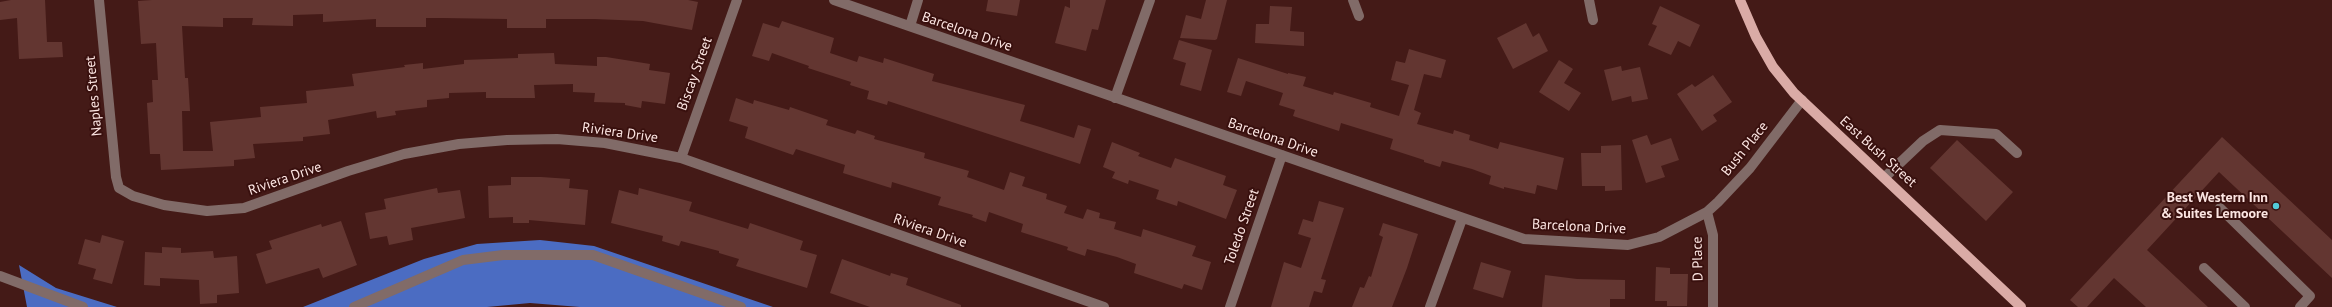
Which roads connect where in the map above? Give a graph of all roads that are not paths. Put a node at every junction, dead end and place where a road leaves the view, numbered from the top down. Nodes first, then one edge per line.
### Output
1 (99, 0) edge
2 (737, 0) edge
3 (834, 0) edge
4 (918, 0) edge
5 (1150, 0) edge
6 (1353, 0) edge
7 (1589, 0) edge
8 (1740, 0) edge
9 (1359, 16) dead end
10 (1593, 20) dead end
11 (910, 26) junction
12 (1115, 98) junction
13 (1802, 100) junction
14 (2017, 153) dead end
15 (1282, 156) junction
16 (681, 158) junction
17 (1885, 177) junction
18 (119, 188) joint
19 (2220, 208) dead end
20 (1707, 212) junction
21 (1462, 219) junction
22 (2204, 268) dead end
23 (0, 276) edge
24 (83, 307) edge
25 (354, 307) edge
26 (741, 307) edge
27 (1104, 307) edge
28 (1230, 307) edge
29 (1430, 307) edge
30 (1713, 307) edge
31 (2021, 307) edge
32 (2245, 307) edge
33 (2300, 307) edge

1 - 18 street, Naples Street
2 - 16 street, Biscay Street
3 - 11 street, Barcelona Drive
4 - 11 street
5 - 12 street
6 - 9 street
7 - 10 street
8 - 13 main road, East Bush Street
11 - 12 street, Barcelona Drive
12 - 15 street, Barcelona Drive
13 - 17 main road, East Bush Street
13 - 20 street, Bush Place
14 - 17 street
15 - 21 street, Barcelona Drive
15 - 28 street, Toledo Street
16 - 18 street, Riviera Drive
16 - 27 street, Riviera Drive
17 - 31 main road, East Bush Street
19 - 33 street
20 - 21 street, Barcelona Drive
20 - 30 street, D Place
21 - 29 street
22 - 32 street
23 - 24 street
25 - 26 street

